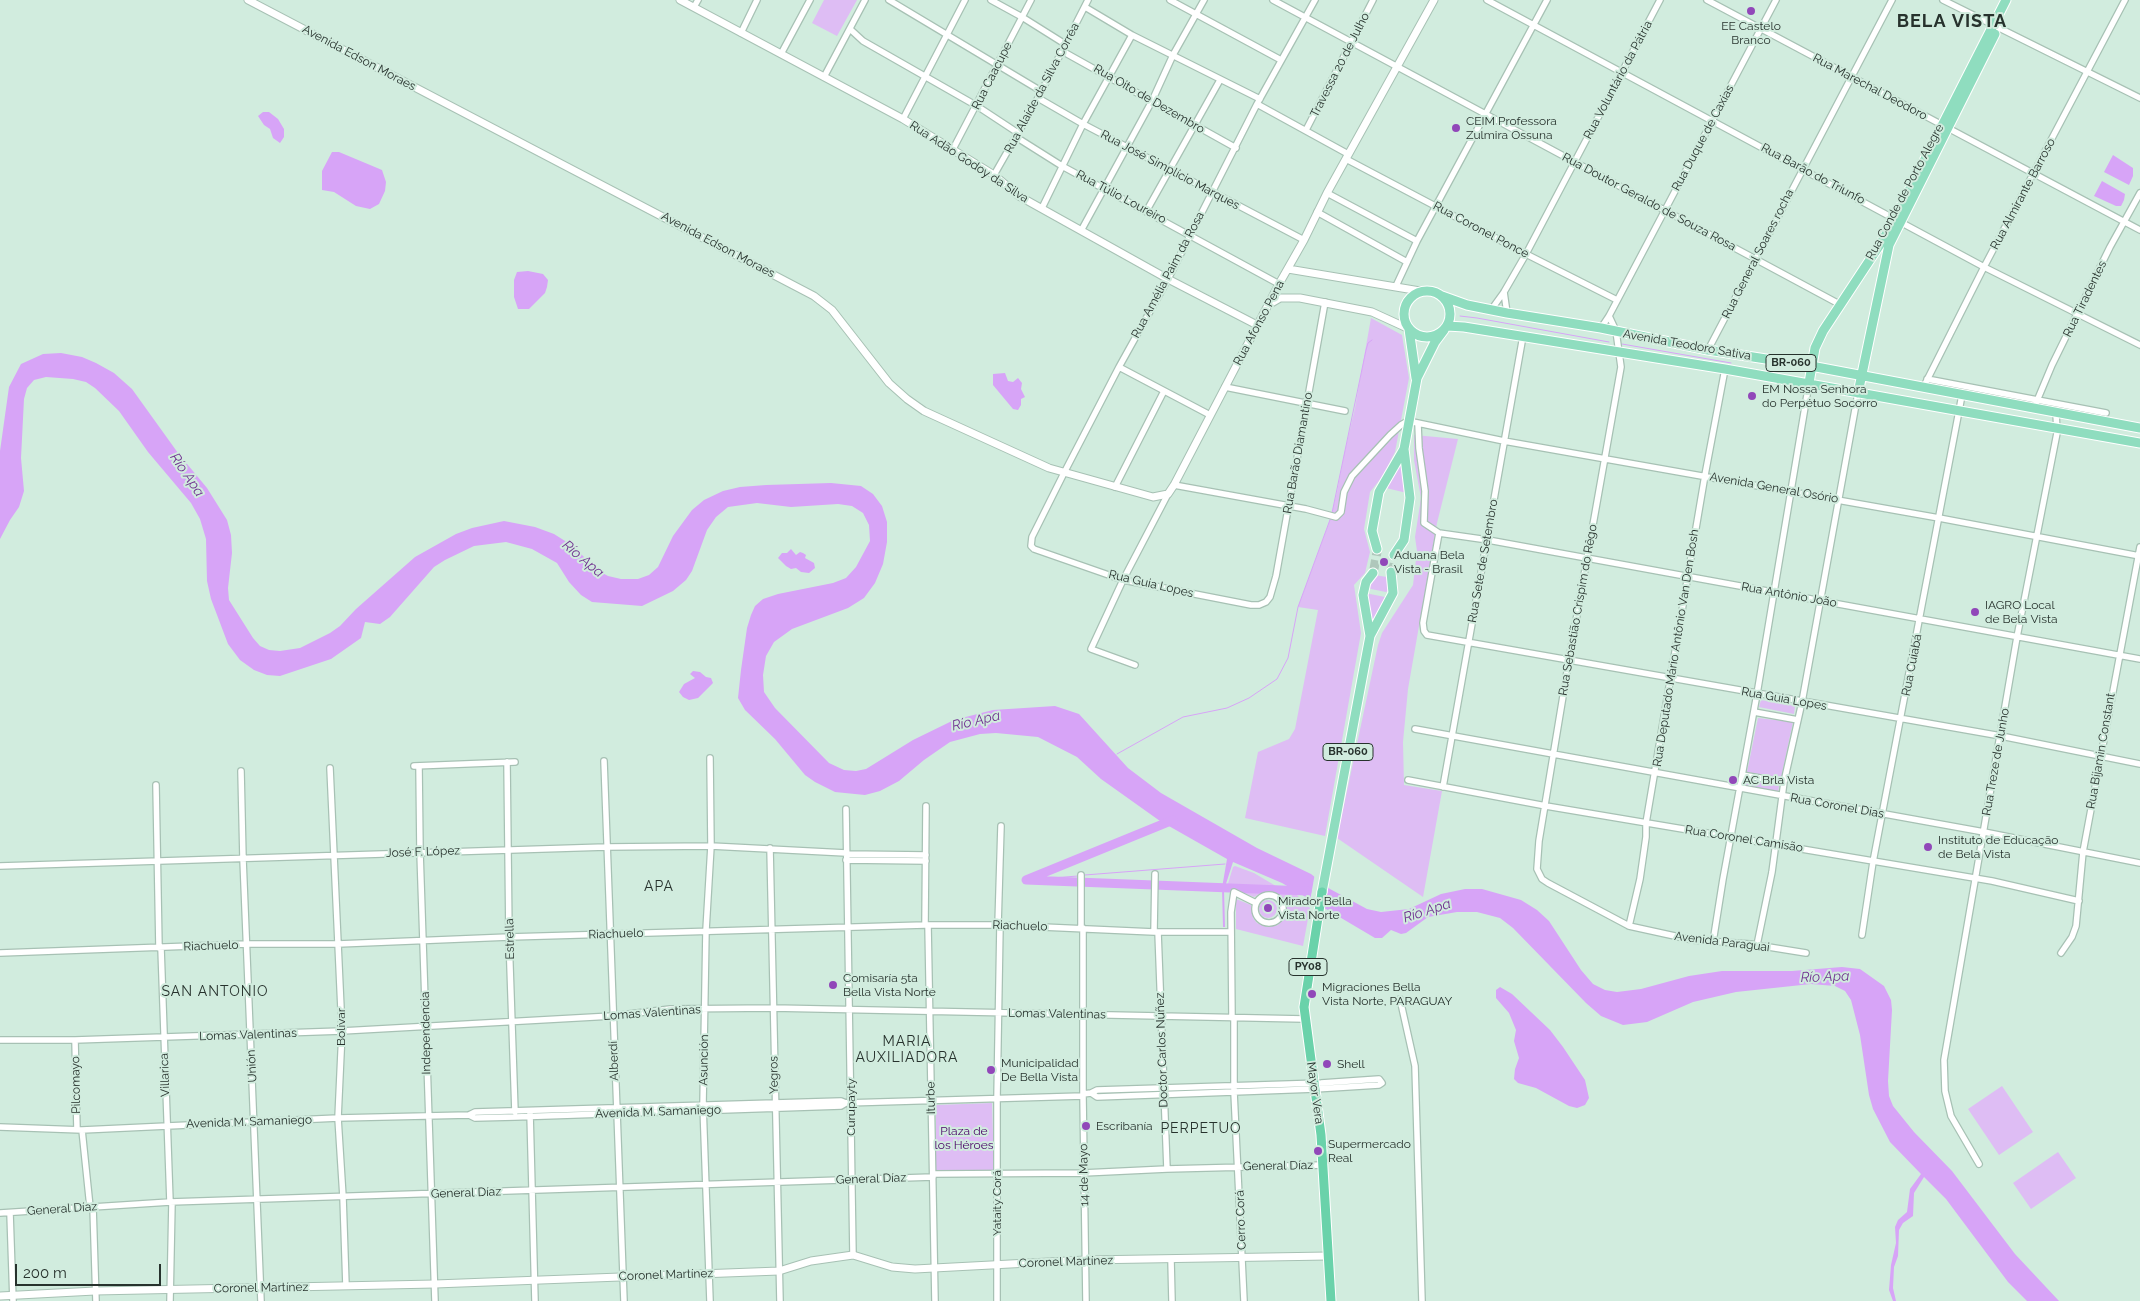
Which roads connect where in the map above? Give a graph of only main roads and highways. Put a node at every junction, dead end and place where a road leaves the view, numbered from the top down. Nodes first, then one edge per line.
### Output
1 (2006, 0) edge
2 (2012, 0) edge
3 (1996, 26) junction
4 (1897, 219) junction
5 (1442, 296) junction
6 (1408, 328) junction
7 (1445, 328) junction
8 (1811, 366) junction
9 (1861, 377) junction
10 (1416, 378) junction
11 (1809, 383) junction
12 (1858, 393) junction
13 (2139, 426) edge
14 (2140, 442) edge
15 (1404, 449) junction
16 (1370, 636) junction
17 (1322, 892) joint
18 (1331, 1301) edge

1 - 3 main road, Rua Conde de Porto Alegre
2 - 3 main road, Rua Conde de Porto Alegre
3 - 4 main road, Rua Conde de Porto Alegre
4 - 8 main road, Rua Conde de Porto Alegre
4 - 9 main road, Rua Conde de Porto Alegre
5 - 6 main road, BR-060
5 - 7 main road
5 - 8 main road, Avenida Teodoro Sativa / BR-060
6 - 7 main road, BR-060
6 - 10 main road
7 - 10 main road
7 - 11 main road, Avenida Teodoro Sativa / BR-060
8 - 9 main road, Avenida Teodoro Sativa / BR-060
8 - 11 main road, Rua Conde de Porto Alegre
9 - 12 main road, Rua Conde de Porto Alegre
9 - 13 main road, Avenida Teodoro Sativa / BR-060
10 - 15 main road
11 - 12 main road, Avenida Teodoro Sativa / BR-060
12 - 14 main road, Avenida Teodoro Sativa / BR-060
15 - 15 main road
16 - 16 main road, BR-060
16 - 17 main road, BR-060
17 - 18 highway, Mayor Vera / PY08

